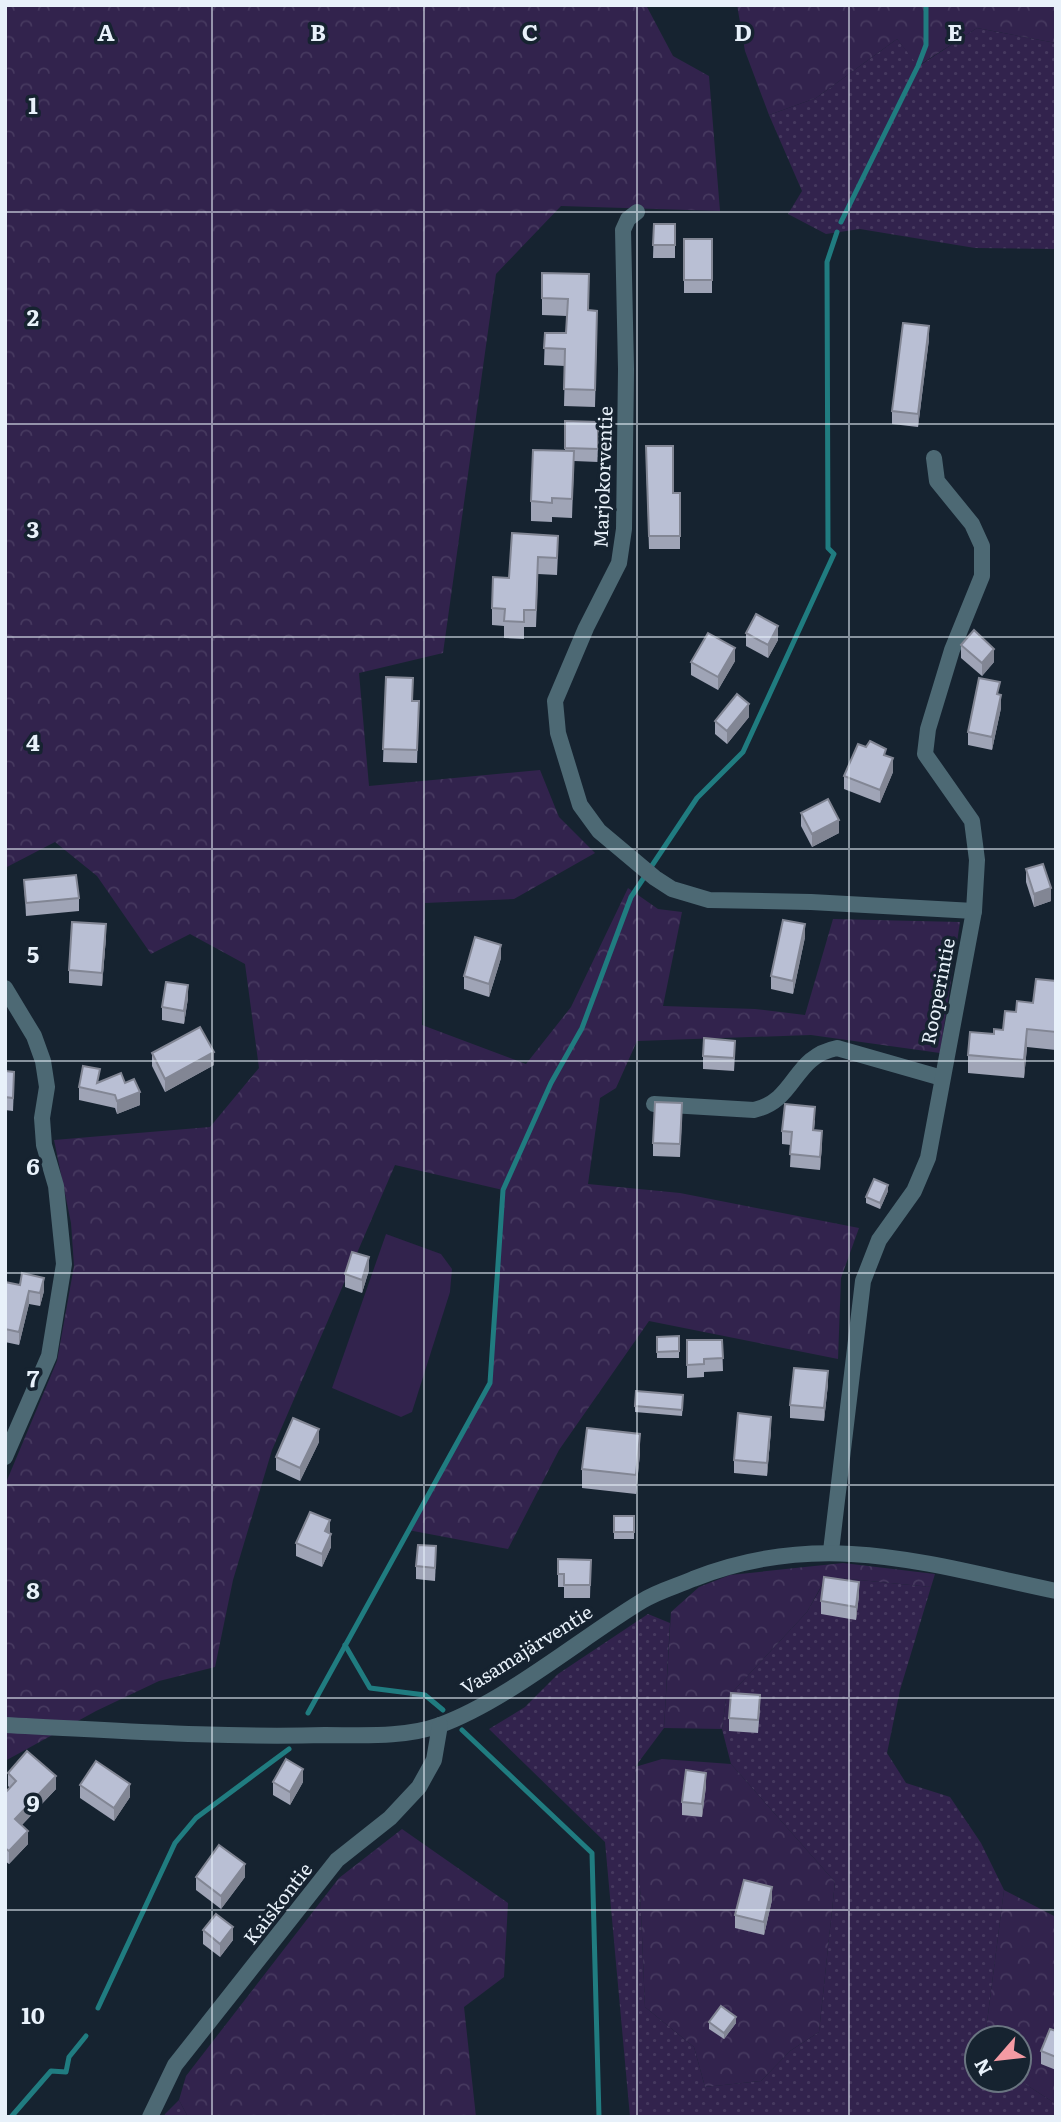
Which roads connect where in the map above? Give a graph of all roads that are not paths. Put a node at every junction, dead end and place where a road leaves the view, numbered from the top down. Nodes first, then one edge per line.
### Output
1 (637, 212) dead end
2 (934, 458) dead end
3 (974, 911) junction
4 (5, 988) edge
5 (942, 1078) junction
6 (654, 1104) edge
7 (5, 1457) edge
8 (831, 1551) junction
9 (1056, 1591) edge
10 (5, 1725) edge
11 (440, 1725) junction
12 (150, 2117) edge

1 - 3 street, Marjokorventie
2 - 3 street, Rooperintie
3 - 5 street, Rooperintie
4 - 7 street
5 - 6 street
5 - 8 street, Rooperintie
8 - 9 street, Vasamajärventie
8 - 11 street, Vasamajärventie
10 - 11 street, Vasamajärventie
11 - 12 street, Kaiskontie

